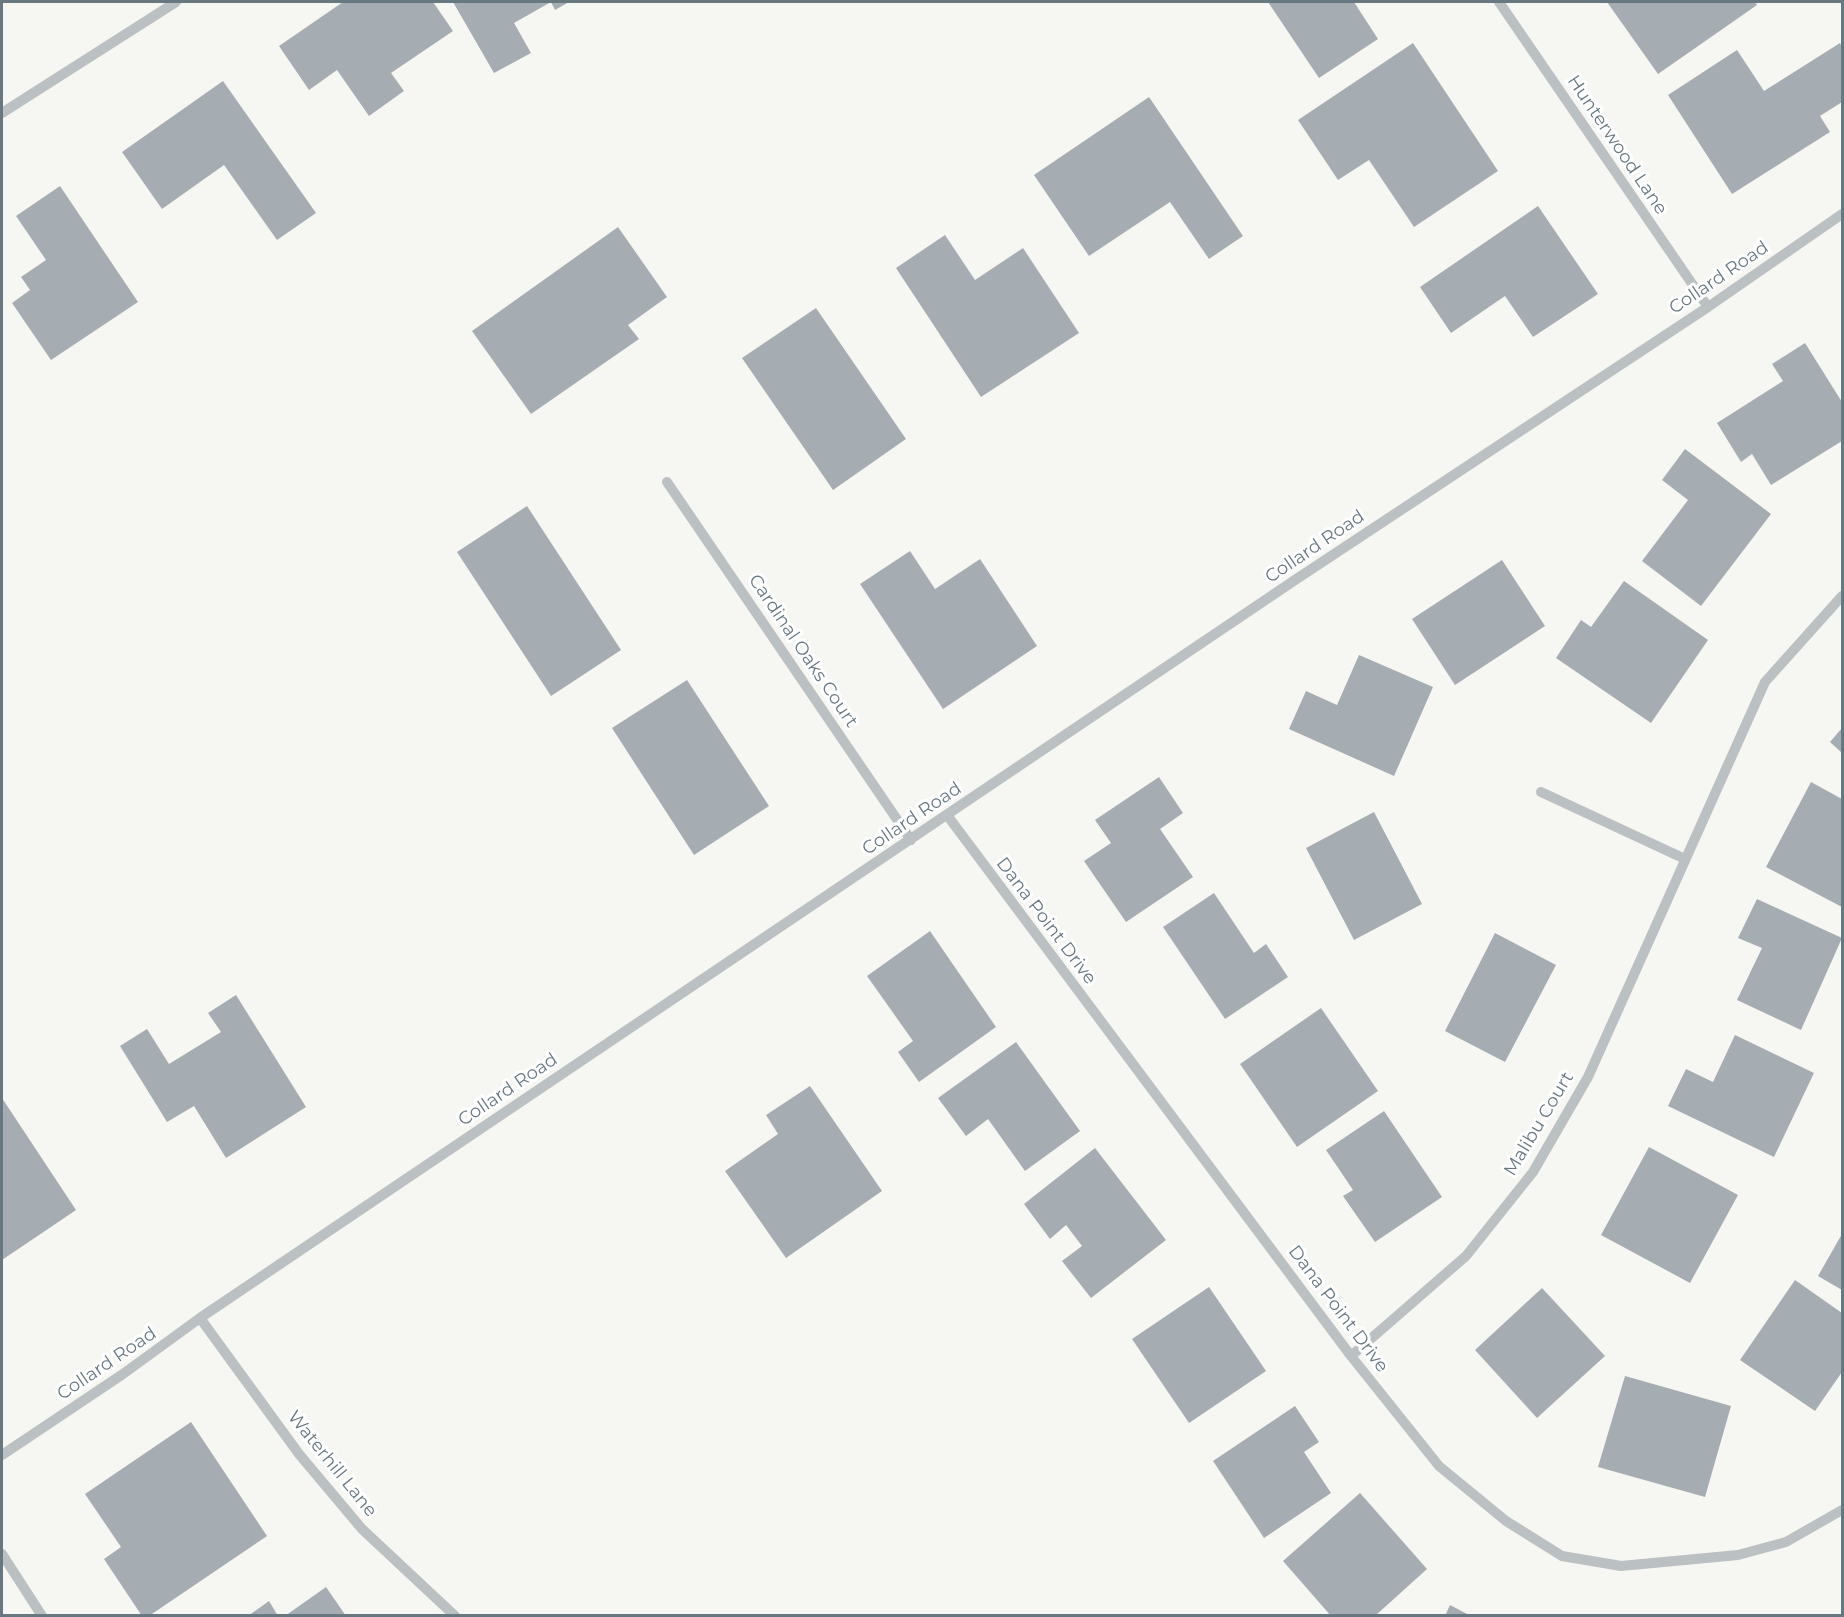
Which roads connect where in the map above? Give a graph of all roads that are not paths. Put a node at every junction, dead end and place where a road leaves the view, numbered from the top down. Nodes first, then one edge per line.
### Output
1 (176, 2) edge
2 (1499, 2) edge
3 (2, 113) edge
4 (1842, 214) edge
5 (1708, 307) junction
6 (667, 482) dead end
7 (1842, 596) edge
8 (1541, 792) dead end
9 (947, 815) junction
10 (911, 840) junction
11 (1685, 859) junction
12 (200, 1318) junction
13 (1351, 1356) junction
14 (2, 1455) edge
15 (1842, 1510) edge
16 (2, 1554) edge
17 (42, 1616) edge
18 (455, 1616) edge

1 - 3 street
2 - 5 street, Hunterwood Lane
4 - 5 street, Collard Road
5 - 9 street, Collard Road
6 - 10 street, Cardinal Oaks Court
7 - 11 street, Malibu Court
8 - 11 street
9 - 10 street, Collard Road
9 - 13 street, Dana Point Drive
10 - 12 street, Collard Road
11 - 13 street, Malibu Court
12 - 14 street, Collard Road
12 - 18 street, Waterhill Lane
13 - 15 street, Dana Point Drive
16 - 17 street

